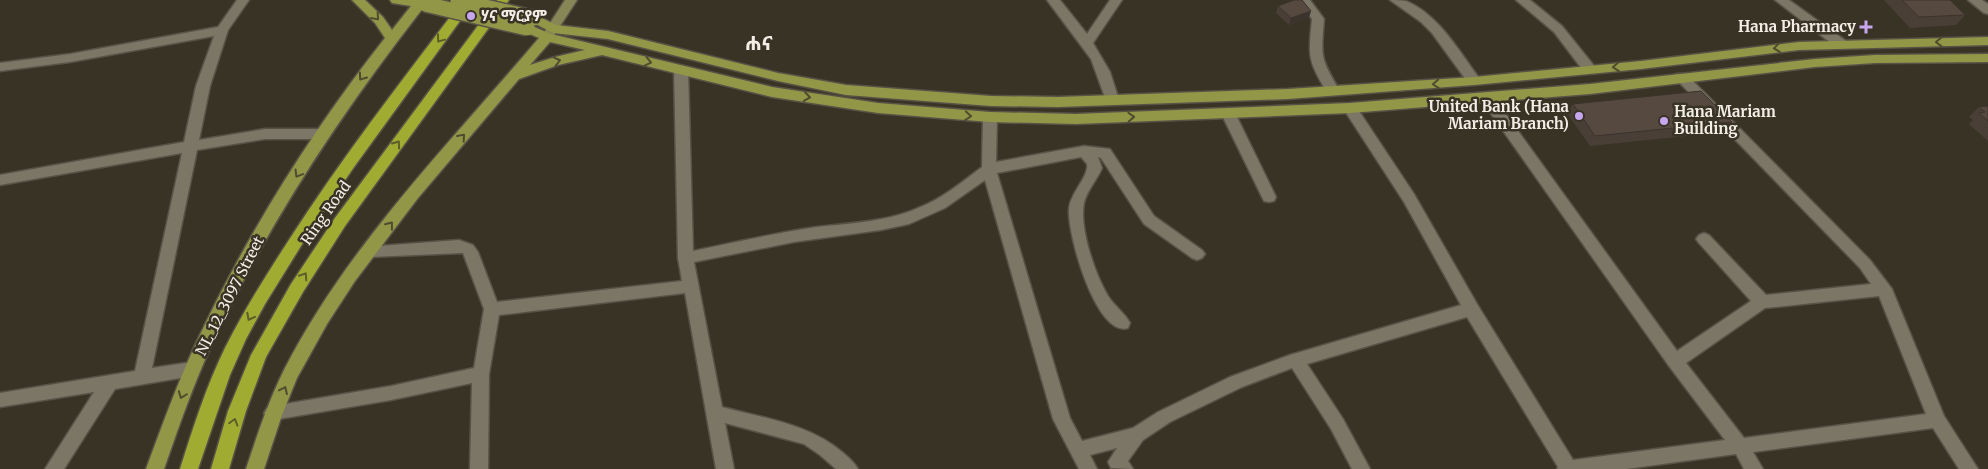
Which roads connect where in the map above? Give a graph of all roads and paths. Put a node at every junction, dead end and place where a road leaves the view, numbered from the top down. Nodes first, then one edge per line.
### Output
1 (243, 0) edge
2 (358, 0) edge
3 (396, 0) edge
4 (454, 0) edge
5 (469, 0) edge
6 (503, 0) edge
7 (571, 0) edge
8 (1052, 0) edge
9 (1116, 0) edge
10 (1303, 0) edge
11 (1396, 0) edge
12 (1522, 0) edge
13 (1781, 0) edge
14 (1974, 0) edge
15 (422, 2) edge
16 (1988, 10) edge
17 (531, 23) junction
18 (222, 30) junction
19 (550, 33) junction
20 (391, 37) junction
21 (1988, 41) edge
22 (1087, 43) junction
23 (1840, 44) junction
24 (1799, 46) junction
25 (601, 51) junction
26 (1988, 58) edge
27 (1815, 63) junction
28 (0, 67) edge
29 (681, 70) junction
30 (1590, 70) junction
31 (515, 76) junction
32 (1681, 77) junction
33 (1474, 81) junction
34 (1333, 91) junction
35 (1487, 98) junction
36 (1161, 99) junction
37 (1112, 100) junction
38 (1350, 108) junction
39 (1228, 113) junction
40 (1166, 116) junction
41 (990, 118) junction
42 (323, 133) junction
43 (189, 147) junction
44 (1084, 151) junction
45 (989, 169) junction
46 (0, 180) edge
47 (1269, 197) dead end
48 (1704, 239) dead end
49 (370, 251) junction
50 (1197, 254) dead end
51 (686, 258) junction
52 (690, 286) junction
53 (1884, 289) junction
54 (1762, 302) junction
55 (492, 309) junction
56 (1472, 309) junction
57 (1122, 323) dead end
58 (1296, 360) junction
59 (1676, 361) junction
60 (192, 369) junction
61 (481, 374) junction
62 (142, 376) junction
63 (109, 383) junction
64 (0, 400) edge
65 (716, 412) junction
66 (273, 413) junction
67 (1937, 420) junction
68 (1137, 435) junction
69 (1740, 446) junction
70 (1077, 450) junction
71 (1118, 467) edge
72 (54, 469) edge
73 (155, 469) edge
74 (189, 469) edge
75 (220, 469) edge
76 (255, 469) edge
77 (479, 469) edge
78 (725, 469) edge
79 (848, 469) edge
80 (1088, 469) edge
81 (1361, 469) edge
82 (1568, 469) edge
83 (1754, 469) edge
84 (1969, 469) edge

1 - 18 street
2 -> 20 main road
3 - 15 main road
4 - 17 main road, bridge
5 -> 74 highway, Ring Road
75 -> 6 highway, Ring Road
7 - 19 street
8 - 22 street
9 - 22 street
10 - 34 street
11 - 33 street
12 - 30 street
13 - 23 street
14 - 16 street
15 - 17 main road, bridge
15 - 20 main road, NL_12_3097 Street
17 - 19 main road
18 - 28 street
18 - 43 street
19 - 25 main road
19 - 31 main road
19 - 37 main road
20 -> 42 main road, NL_12_3097 Street
21 -> 23 main road
22 - 37 street
23 - 24 main road
24 - 27 main road
24 -> 30 main road
25 -> 29 main road
31 -> 25 main road
26 - 27 main road
27 - 32 main road
29 -> 41 main road
29 - 51 street
30 - 33 main road
49 -> 31 main road
32 - 35 main road
32 - 53 street
33 -> 34 main road
34 - 36 main road
35 - 38 main road
35 - 59 street
36 - 37 main road
36 - 40 main road
38 - 39 main road
38 - 56 street
39 - 40 main road
39 - 47 street
41 -> 40 main road
41 - 45 street
42 - 43 street
42 -> 60 main road, NL_12_3097 Street
43 - 46 street
43 - 62 street
44 - 45 street
44 - 50 street
44 - 57 street
45 - 51 street
45 - 70 street
48 - 54 street
49 - 55 street
66 -> 49 main road
51 - 52 street
52 - 55 street
52 - 65 street
53 - 54 street
53 - 67 street
54 - 59 street
55 - 61 street
56 - 58 street
56 - 82 street
58 - 68 street
58 - 81 street
59 - 69 street
60 - 62 street
60 -> 73 main road, NL_12_3097 Street
61 - 66 street
61 - 77 street
62 - 63 street
63 - 64 street
63 - 72 street
65 - 78 street
65 - 79 street
66 - 76 main road
67 - 69 street
67 - 84 street
68 - 70 street
68 - 71 street
69 - 82 street
69 - 83 street
70 - 80 street

